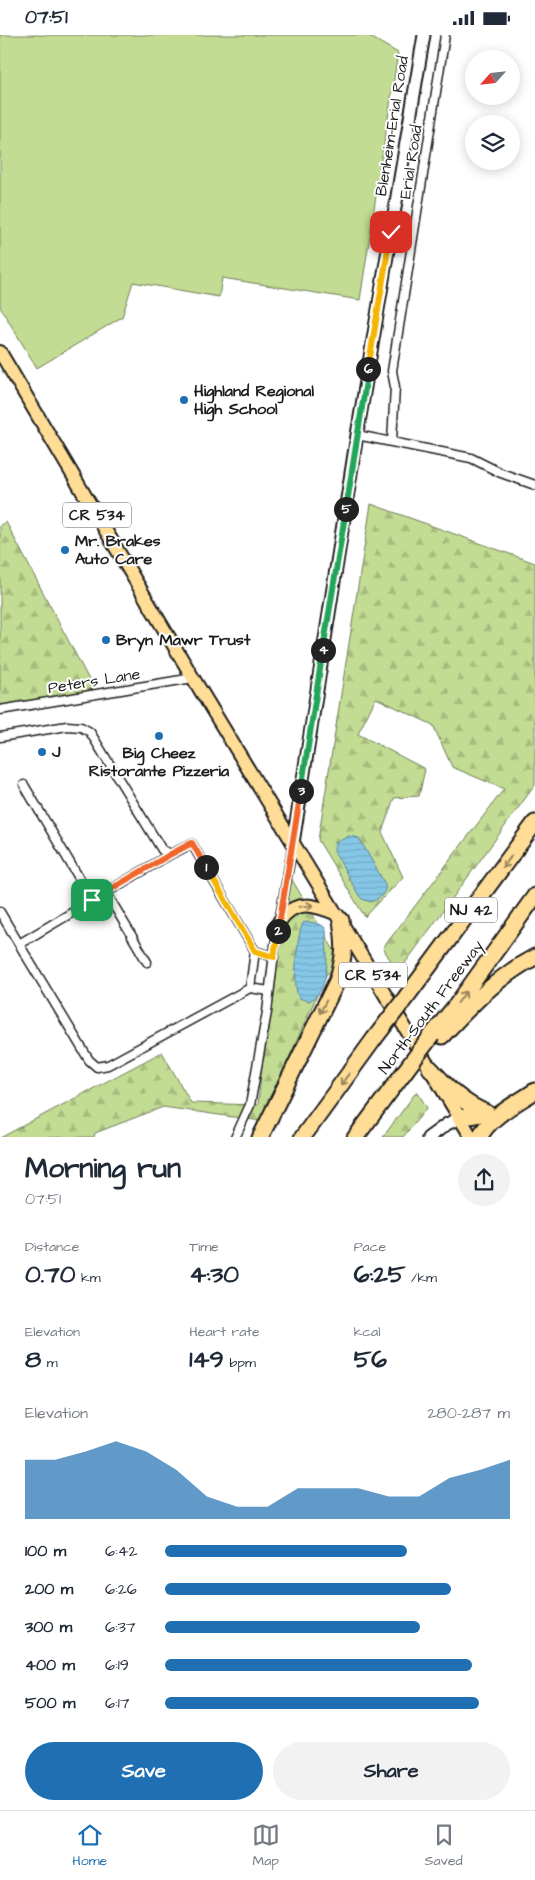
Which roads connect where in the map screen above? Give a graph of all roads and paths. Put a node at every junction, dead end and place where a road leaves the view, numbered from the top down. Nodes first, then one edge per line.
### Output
1 (424, 35) edge
2 (445, 35) edge
3 (0, 352) edge
4 (357, 435) junction
5 (392, 441) junction
6 (535, 485) edge
7 (193, 678) junction
8 (0, 710) edge
9 (0, 737) edge
10 (24, 785) dead end
11 (535, 823) edge
12 (293, 843) junction
13 (171, 854) junction
14 (106, 892) junction
15 (535, 896) edge
16 (92, 900) junction
17 (0, 912) edge
18 (339, 917) junction
19 (279, 922) junction
20 (19, 944) junction
21 (255, 951) junction
22 (274, 957) junction
23 (535, 957) edge
24 (147, 961) dead end
25 (371, 972) junction
26 (336, 981) junction
27 (250, 988) junction
28 (269, 991) junction
29 (434, 1039) junction
30 (430, 1068) junction
31 (535, 1091) edge
32 (509, 1108) junction
33 (487, 1113) junction
34 (460, 1118) junction
35 (235, 1137) edge
36 (260, 1137) edge
37 (302, 1137) edge
38 (355, 1137) edge
39 (428, 1137) edge
40 (472, 1137) edge
41 (479, 1137) edge

1 - 4 main road, Blenheim-Erial Road
2 - 5 street, Erial Road
3 - 7 main road, CR 534
4 - 5 street
4 - 12 main road, Blenheim-Erial Road
5 - 6 street
7 - 8 street, Peters Lane
7 - 12 main road, CR 534
9 - 13 street
10 - 16 street
11 -> 37 highway, North-South Freeway / NJ 42, bridge
12 - 18 main road, CR 534
12 - 19 street, Blenheim-Erial Road
13 - 14 street
13 - 21 street
14 - 16 street
14 - 24 street
29 -> 15 highway, North-South Freeway / NJ 42
16 - 20 street
17 - 20 street
19 -> 18 main road
18 - 25 main road, CR 534
18 - 26 highway
19 - 22 street, Blenheim-Erial Road
20 - 27 street
21 - 22 street
21 - 27 street
22 - 28 street, Blenheim-Erial Road
23 - 29 highway
25 - 26 highway
25 - 30 main road, CR 534
26 -> 36 highway
27 - 28 street
28 - 35 street, Blenheim-Erial Road
29 - 38 highway, North-South Freeway / NJ 42, bridge
30 - 33 highway
30 - 34 main road, CR 534
31 - 32 highway
32 - 33 highway
32 - 41 highway
33 - 34 highway
34 - 39 main road
34 - 40 main road, CR 534

